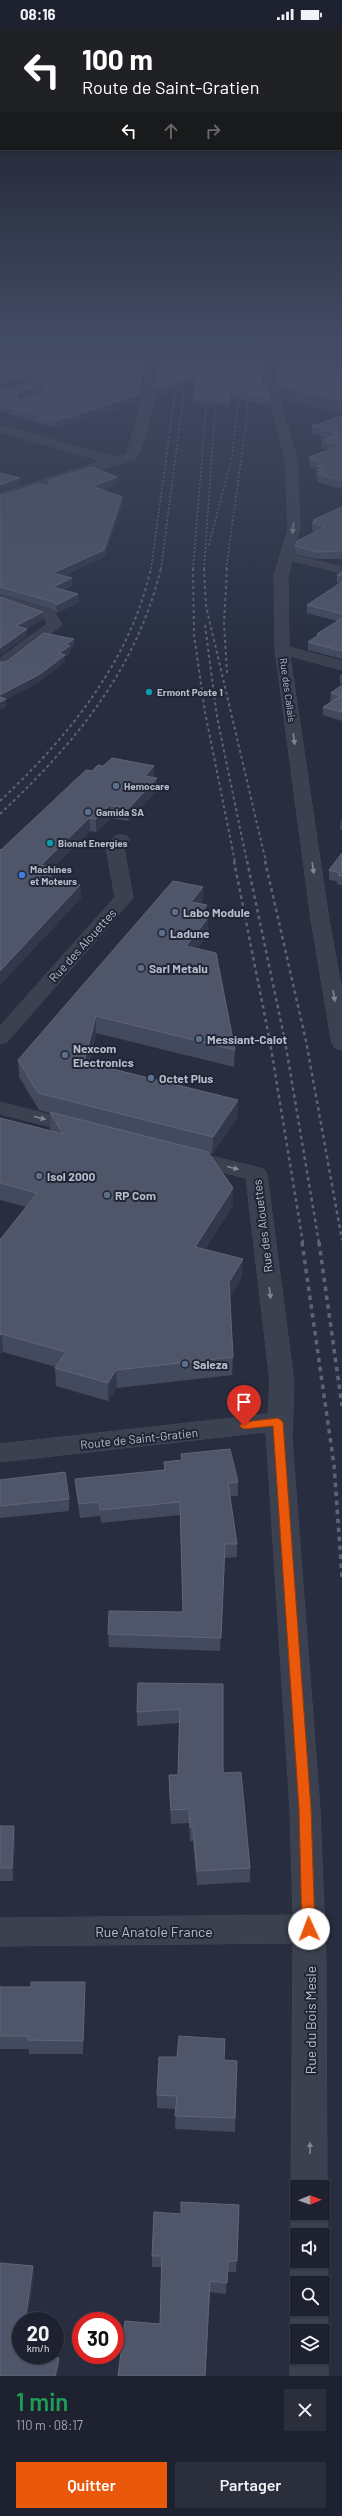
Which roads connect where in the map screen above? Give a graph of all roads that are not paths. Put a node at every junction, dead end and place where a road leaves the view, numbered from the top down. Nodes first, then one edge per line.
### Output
1 (84, 453) edge
2 (134, 453) edge
3 (289, 453) edge
4 (116, 462) junction
5 (0, 497) edge
6 (285, 556) junction
7 (342, 570) edge
8 (0, 598) edge
9 (282, 649) junction
10 (0, 665) edge
11 (342, 666) edge
12 (121, 840) dead end
13 (0, 1038) edge
14 (342, 1044) edge
15 (0, 1108) edge
16 (100, 1134) edge
17 (169, 1151) edge
18 (278, 1422) junction
19 (0, 1453) edge
20 (309, 1929) junction
21 (0, 1932) edge
22 (309, 2180) edge
23 (309, 2364) edge
24 (309, 2376) edge

1 - 4 street
2 - 4 street
3 -> 6 street, Rue des Callais
4 - 5 street
6 - 7 lane
6 - 9 street, Rue des Callais
8 - 10 street
9 - 11 street
9 -> 14 street, Rue des Callais
12 - 13 street, Rue des Alouettes
15 -> 16 street
17 -> 18 street, Rue des Alouettes
18 - 19 street, Route de Saint-Gratien
18 - 20 street, Rue du Bois Mesle
20 - 21 street, Rue Anatole France
22 -> 20 street, Rue du Bois Mesle
23 - 24 street

